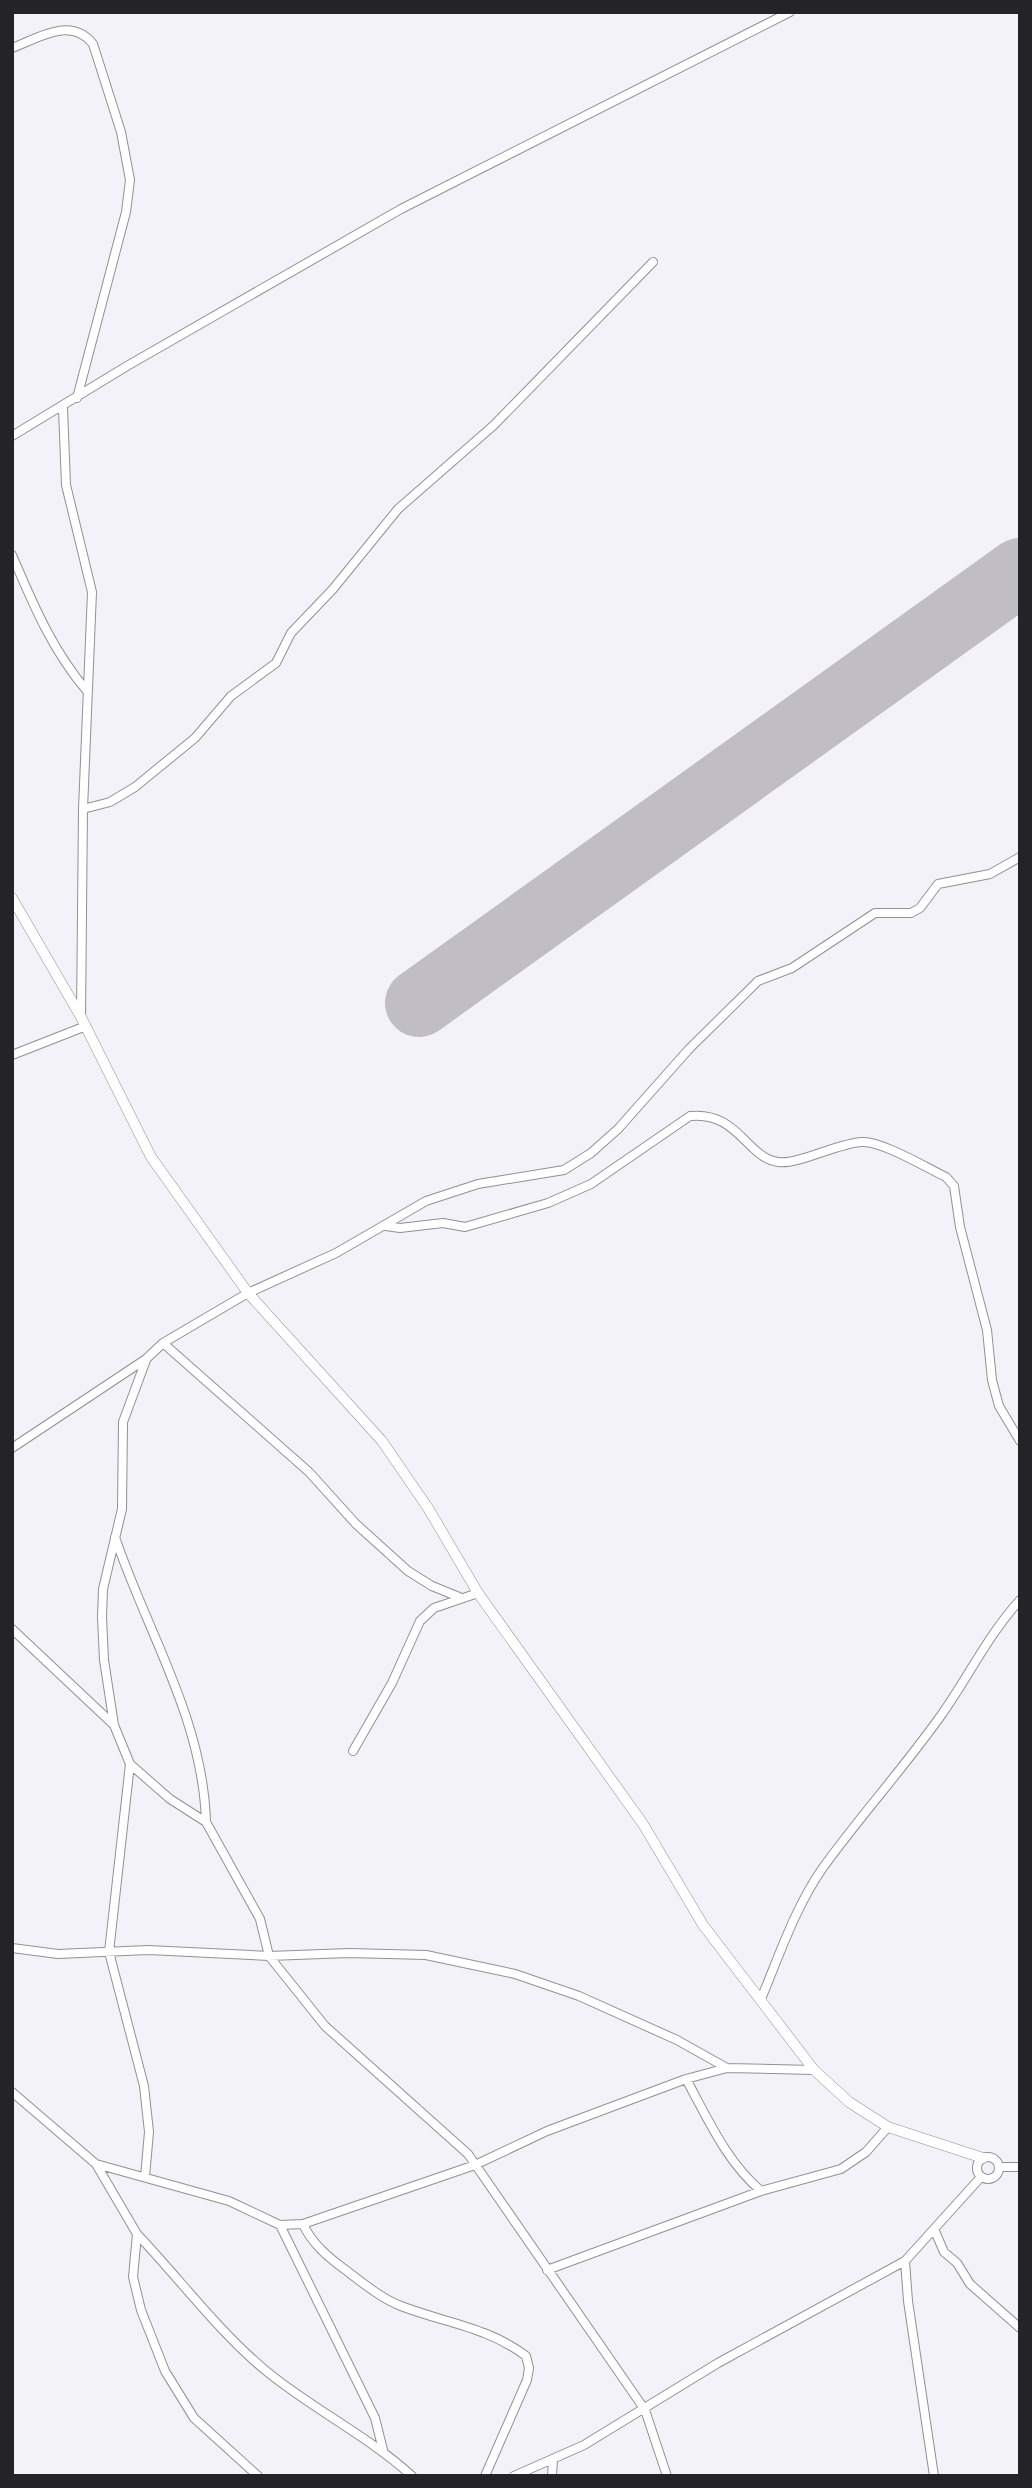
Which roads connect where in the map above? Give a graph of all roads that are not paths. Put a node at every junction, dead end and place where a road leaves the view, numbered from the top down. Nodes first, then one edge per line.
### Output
1 (790, 12) edge
2 (12, 48) edge
3 (653, 262) dead end
4 (76, 399) junction
5 (63, 408) junction
6 (12, 436) edge
7 (12, 555) edge
8 (87, 691) junction
9 (83, 809) junction
10 (1020, 857) edge
11 (12, 898) edge
12 (84, 1022) junction
13 (12, 1055) edge
14 (386, 1226) junction
15 (248, 1293) junction
16 (163, 1343) junction
17 (146, 1359) junction
18 (1020, 1441) edge
19 (12, 1448) edge
20 (115, 1536) junction
21 (478, 1592) junction
22 (459, 1597) junction
23 (1020, 1600) edge
24 (12, 1629) edge
25 (114, 1725) junction
26 (353, 1751) dead end
27 (130, 1764) junction
28 (206, 1822) junction
29 (12, 1948) edge
30 (109, 1952) junction
31 (269, 1956) junction
32 (761, 1999) junction
33 (727, 2068) junction
34 (814, 2070) junction
35 (686, 2078) junction
36 (12, 2092) edge
37 (888, 2127) junction
38 (983, 2158) junction
39 (96, 2164) junction
40 (475, 2165) junction
41 (1000, 2167) junction
42 (1020, 2167) edge
43 (145, 2177) junction
44 (981, 2177) junction
45 (761, 2191) junction
46 (303, 2224) junction
47 (280, 2225) junction
48 (934, 2229) junction
49 (137, 2234) junction
50 (905, 2261) junction
51 (547, 2270) junction
52 (1020, 2328) edge
53 (645, 2410) junction
54 (383, 2450) junction
55 (553, 2460) junction
56 (258, 2476) edge
57 (412, 2476) edge
58 (485, 2476) edge
59 (514, 2476) edge
60 (552, 2476) edge
61 (667, 2476) edge
62 (934, 2476) edge

1 - 4 street
2 - 4 street
3 - 9 street
4 - 5 street
5 - 6 street
5 - 8 street
7 - 8 street
8 - 9 street
9 - 12 street
10 - 14 street
11 - 12 street
12 - 13 street
12 - 15 street
14 - 15 street
14 - 18 street
15 - 16 street
15 - 21 street
16 - 17 street
16 - 22 street
17 - 19 street
17 - 20 street
20 - 25 street
20 - 28 street
21 - 22 street
21 - 32 street
22 - 26 street
23 - 32 street
24 - 25 street
25 - 27 street
27 - 28 street
27 - 30 street
28 - 31 street
29 - 30 street
30 - 31 street
30 - 43 street
31 - 33 street
31 - 40 street
32 - 34 street
33 - 34 street
33 - 35 street
34 - 37 street
35 - 40 street
35 - 45 street
36 - 39 street
37 - 38 street
37 - 45 street
38 - 41 street
38 - 44 street
39 - 43 street
39 - 49 street
40 - 46 street
40 - 51 street
41 - 42 street
41 - 44 street
43 - 47 street
44 - 48 street
45 - 51 street
46 - 47 street
46 - 58 street
47 - 54 street
48 - 50 street
48 - 52 street
49 - 54 street
49 - 56 street
50 - 53 street
50 - 62 street
51 - 53 street
53 - 55 street
53 - 61 street
54 - 57 street
55 - 59 street
55 - 60 street

